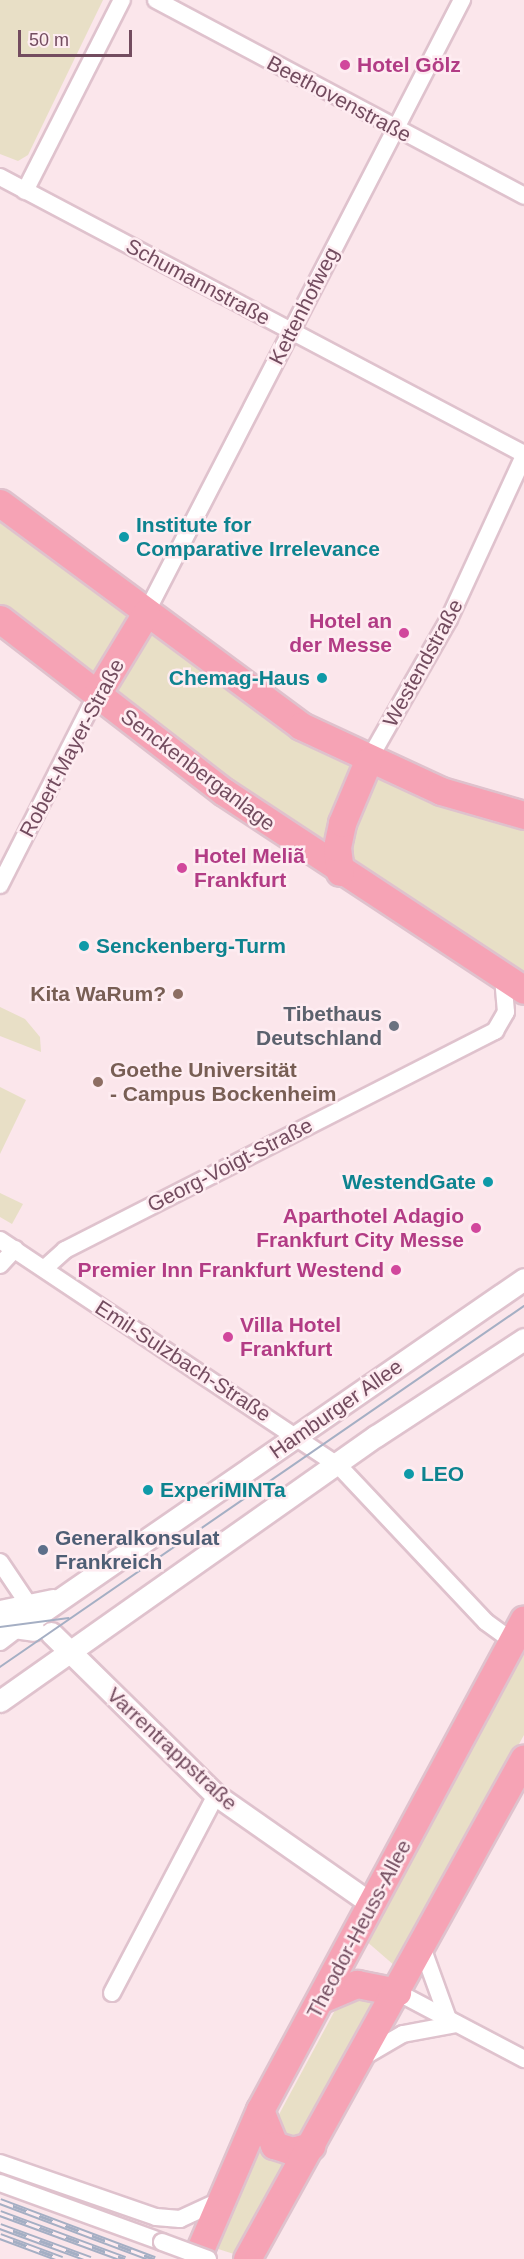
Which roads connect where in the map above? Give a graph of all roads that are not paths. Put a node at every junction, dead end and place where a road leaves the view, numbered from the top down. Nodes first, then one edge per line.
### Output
1 (122, 0) edge
2 (156, 0) edge
3 (462, 0) edge
4 (395, 129) junction
5 (0, 177) edge
6 (25, 191) junction
7 (524, 196) edge
8 (291, 331) junction
9 (524, 455) edge
10 (0, 503) edge
11 (146, 613) junction
12 (0, 619) edge
13 (97, 694) junction
14 (368, 761) junction
15 (524, 815) edge
16 (340, 872) junction
17 (0, 885) edge
18 (514, 983) edge
19 (0, 1240) edge
20 (15, 1249) junction
21 (0, 1265) edge
22 (45, 1268) junction
23 (524, 1279) edge
24 (524, 1339) edge
25 (296, 1437) junction
26 (339, 1466) junction
27 (0, 1562) edge
28 (0, 1611) edge
29 (21, 1619) edge
30 (518, 1630) edge
31 (106, 1631) junction
32 (51, 1633) junction
33 (0, 1642) edge
34 (70, 1651) junction
35 (0, 1701) edge
36 (524, 1758) edge
37 (216, 1794) junction
38 (373, 1905) junction
39 (422, 1947) junction
40 (397, 1992) junction
41 (112, 1993) dead end
42 (321, 2000) junction
43 (454, 2022) junction
44 (524, 2059) edge
45 (359, 2061) junction
46 (260, 2110) junction
47 (311, 2146) junction
48 (0, 2163) edge
49 (0, 2183) edge
50 (219, 2201) junction
51 (200, 2255) edge
52 (247, 2259) edge

1 - 6 street
2 - 4 street, Beethovenstraße
3 - 4 street, Kettenhofweg
4 - 7 street, Beethovenstraße
4 - 8 street, Kettenhofweg
5 - 6 street, Schumannstraße
6 - 8 street, Schumannstraße
8 - 9 street, Schumannstraße
8 - 11 street, Kettenhofweg
9 - 14 street, Westendstraße
10 - 11 main road
11 - 13 main road, Robert-Mayer-Straße
11 - 14 main road
12 - 13 main road, Senckenberganlage
13 - 16 main road, Senckenberganlage
13 - 17 street, Robert-Mayer-Straße
14 - 15 main road
14 - 16 main road, Westendstraße
16 - 18 main road, Senckenberganlage
18 - 22 street, Georg-Voigt-Straße
19 - 20 street, Emil-Sulzbach-Straße
20 - 21 street
20 - 22 street, Emil-Sulzbach-Straße
22 - 25 street, Emil-Sulzbach-Straße
23 - 25 street, Hamburger Allee
24 - 26 street
25 - 26 street, Emil-Sulzbach-Straße
25 - 29 street, Hamburger Allee
26 - 30 street, Emil-Sulzbach-Straße
26 - 31 street
27 - 29 street
28 - 29 street
29 - 32 street
29 - 33 street
30 - 38 main road, Theodor-Heuss-Allee
31 - 32 street
31 - 34 street
32 - 34 street, Varrentrappstraße
34 - 35 street
34 - 37 street, Varrentrappstraße
36 - 39 main road
37 - 38 street, Varrentrappstraße
37 - 41 street
38 - 42 main road, Theodor-Heuss-Allee
39 - 40 main road
39 - 43 street
40 - 42 main road
40 - 43 street
40 - 45 main road
42 - 46 main road, Theodor-Heuss-Allee
43 - 44 street
43 - 45 street
45 - 47 main road
46 - 47 main road
46 - 50 main road, Theodor-Heuss-Allee
47 - 52 main road
48 - 50 street
49 - 51 street, bridge
50 - 51 main road, Theodor-Heuss-Allee

